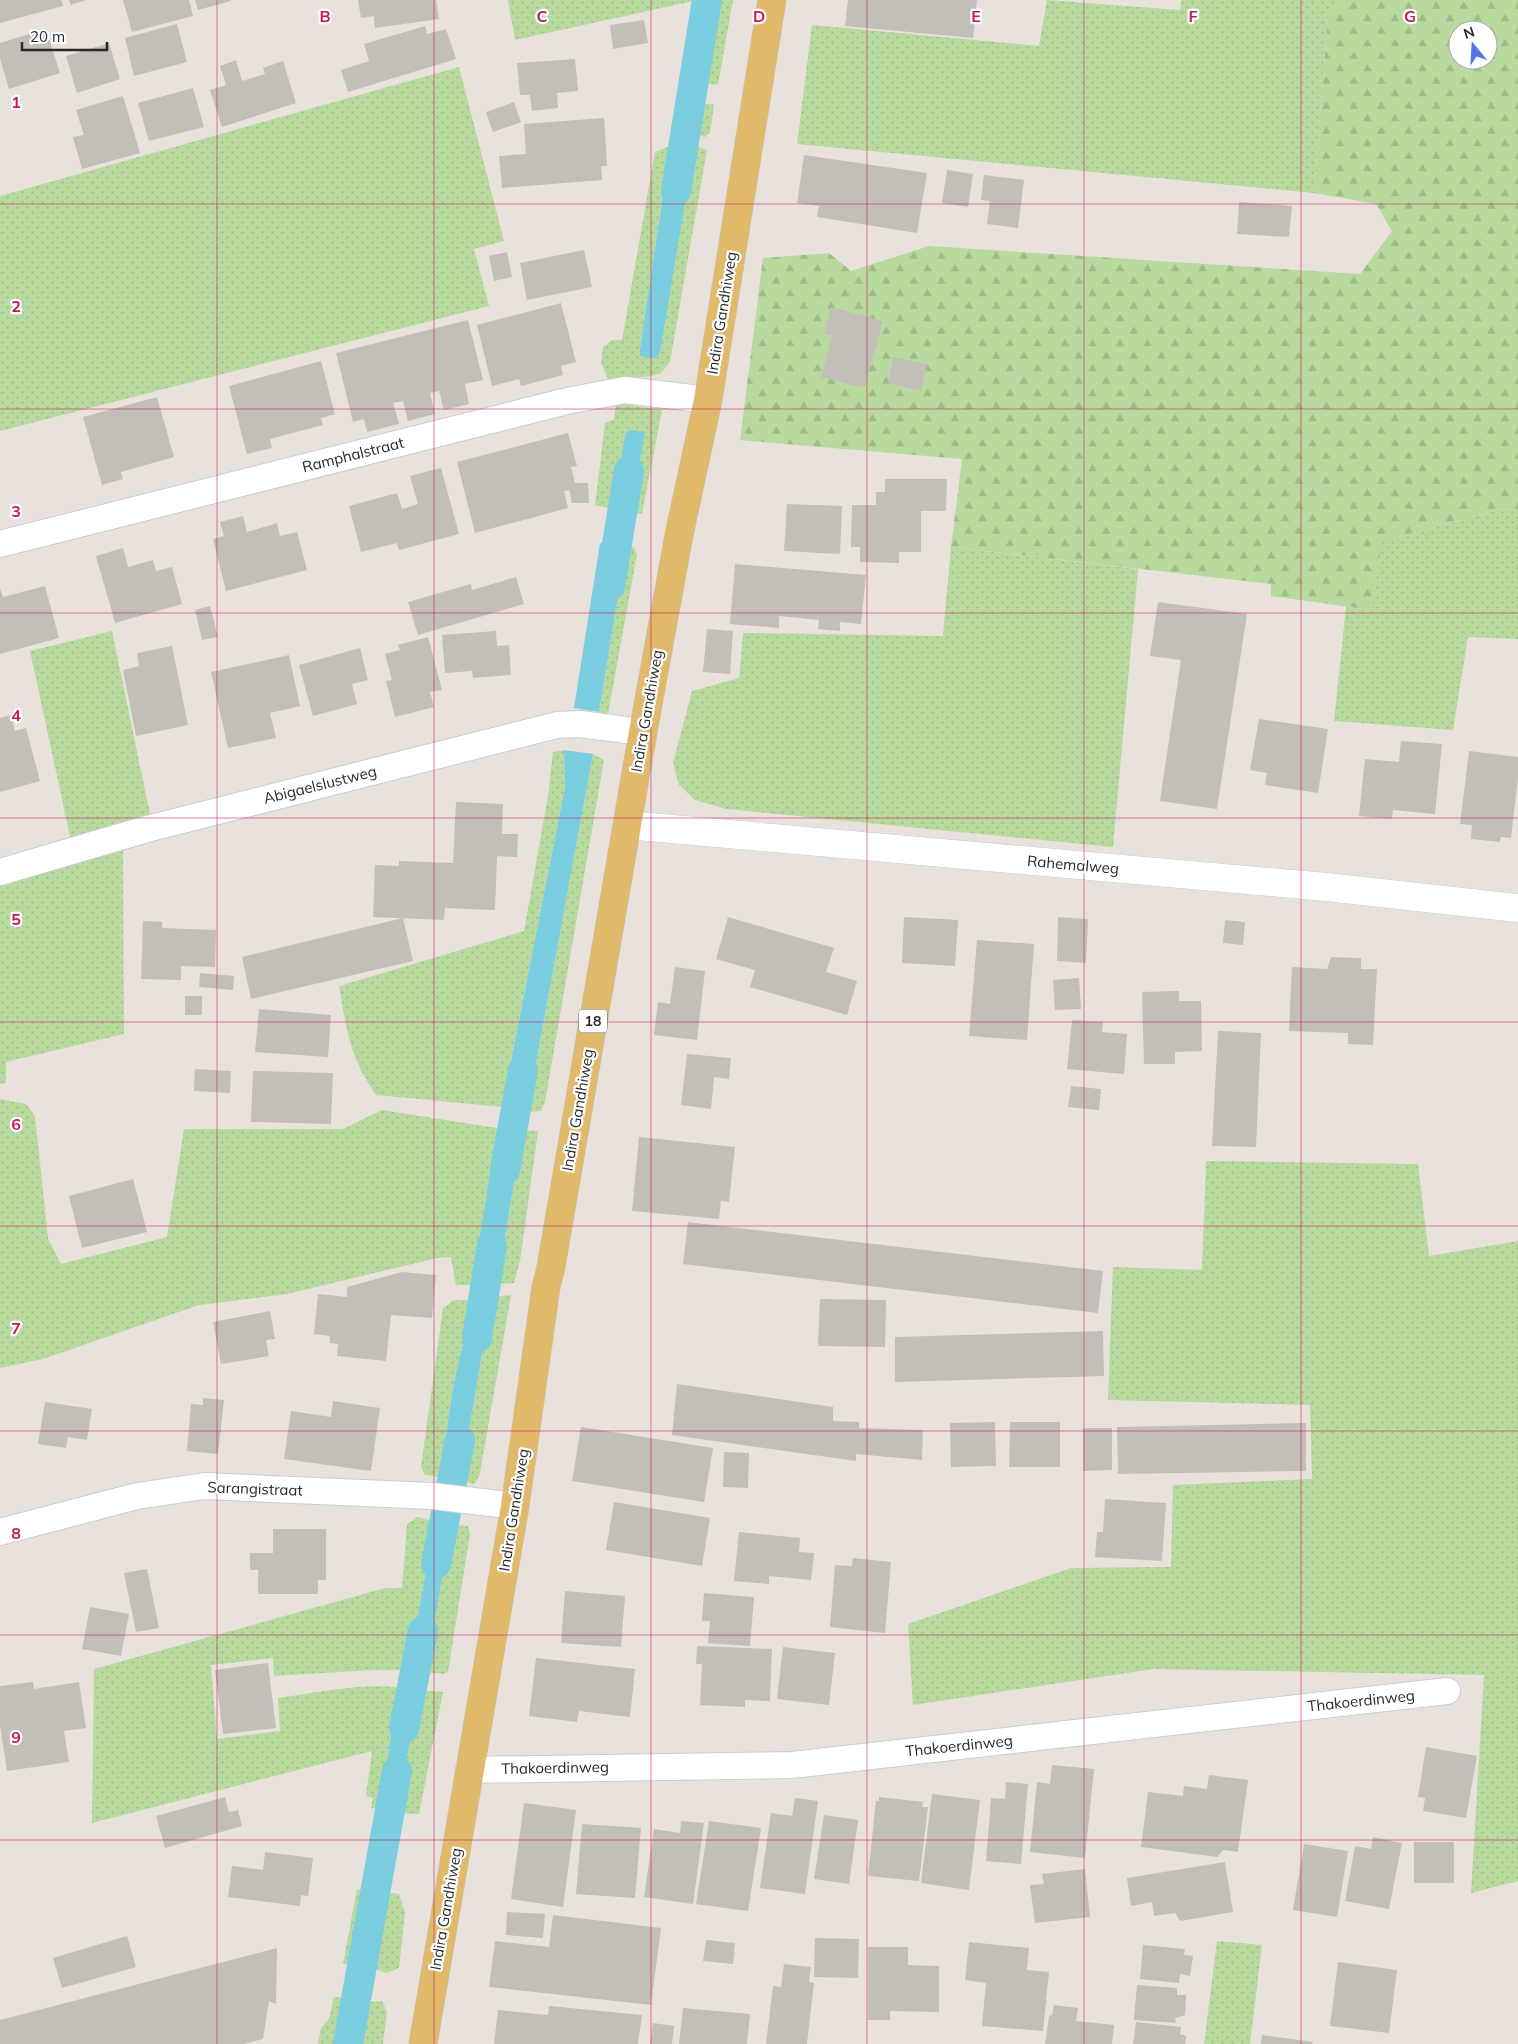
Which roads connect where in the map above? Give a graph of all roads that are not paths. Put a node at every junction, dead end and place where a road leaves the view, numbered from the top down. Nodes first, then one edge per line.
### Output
1 (772, 0) edge
2 (708, 400) junction
3 (0, 544) edge
4 (643, 732) junction
5 (627, 825) junction
6 (0, 872) edge
7 (1518, 908) edge
8 (515, 1506) junction
9 (0, 1532) edge
10 (1447, 1691) dead end
11 (469, 1770) junction
12 (423, 2044) edge

1 - 2 main road, Indira Gandhiweg / 18
2 - 3 street, Ramphalstraat
2 - 4 main road, Indira Gandhiweg / 18
4 - 5 main road, Indira Gandhiweg / 18
4 - 6 street, Abigaelslustweg
5 - 7 street, Rahemalweg
5 - 8 main road, Indira Gandhiweg / 18
8 - 9 street, Sarangistraat
8 - 11 main road, Indira Gandhiweg / 18
10 - 11 street, Thakoerdinweg
11 - 12 main road, Indira Gandhiweg / 18

